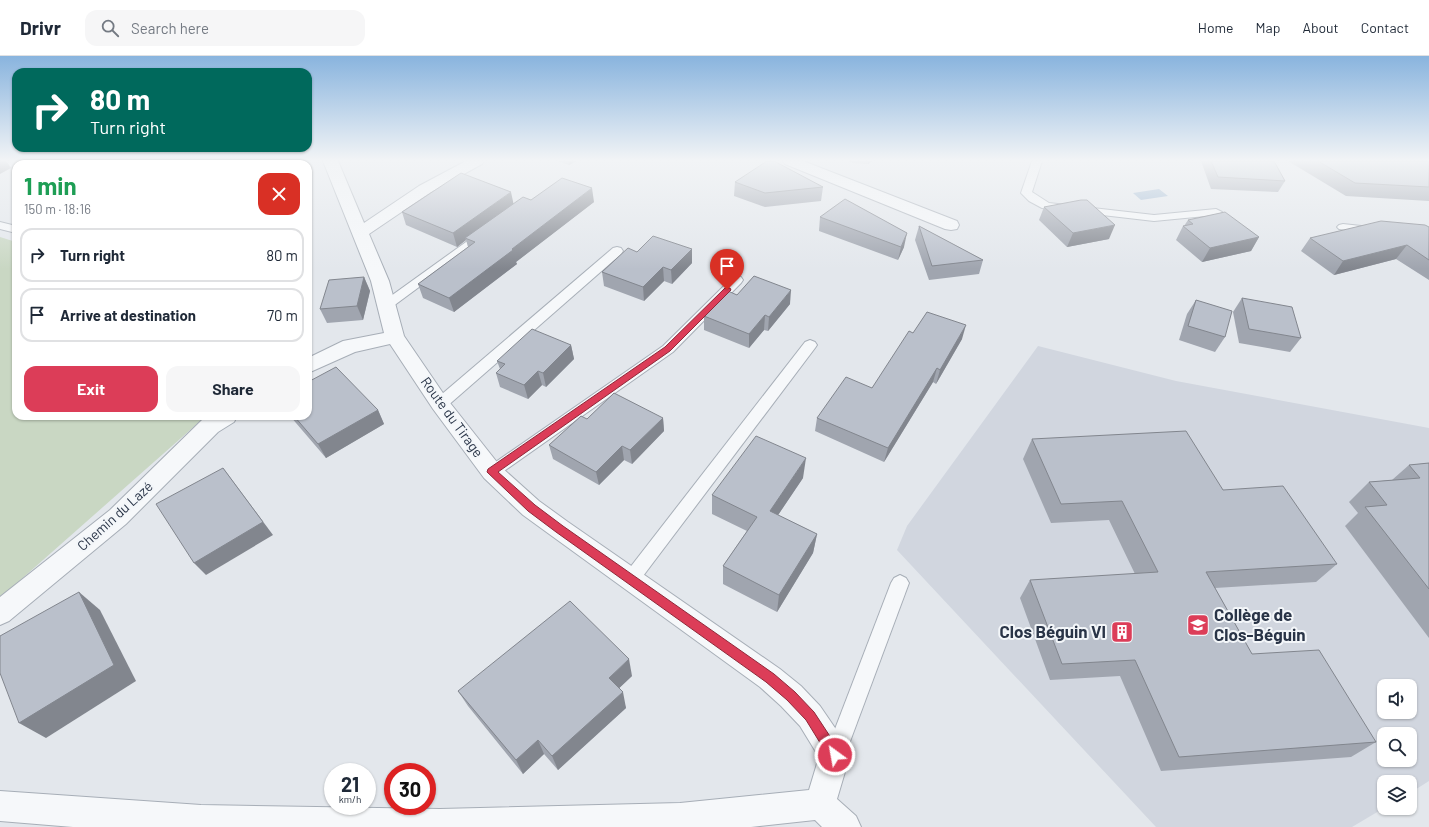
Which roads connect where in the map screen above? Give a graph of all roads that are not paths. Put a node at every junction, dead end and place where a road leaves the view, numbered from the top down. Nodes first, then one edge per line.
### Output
1 (345, 197) edge
2 (413, 197) edge
3 (881, 197) edge
4 (1031, 197) edge
5 (1216, 212) edge
6 (0, 225) edge
7 (951, 225) dead end
8 (496, 226) edge
9 (1343, 227) dead end
10 (12, 229) edge
11 (1382, 231) edge
12 (360, 233) junction
13 (617, 251) dead end
14 (737, 280) dead end
15 (388, 304) junction
16 (395, 337) junction
17 (810, 345) dead end
18 (312, 364) edge
19 (440, 404) junction
20 (220, 420) edge
21 (492, 472) junction
22 (631, 579) junction
23 (900, 583) dead end
24 (0, 613) edge
25 (835, 755) junction
26 (820, 804) junction
27 (0, 806) edge
28 (845, 827) edge

1 - 12 street
2 - 12 street
3 - 7 street
4 - 5 lane
6 - 10 lane
8 - 15 lane
9 - 11 lane
12 - 15 street
13 - 19 lane
14 - 21 lane
15 - 16 street
16 - 18 street
16 - 19 street, Route du Tirage
17 - 22 lane
19 - 21 street, Route du Tirage
20 - 24 street, Chemin du Lazé
21 - 22 street, Route du Tirage
22 - 25 street, Route du Tirage
23 - 25 lane
25 - 26 street
26 - 27 street
26 - 28 street

